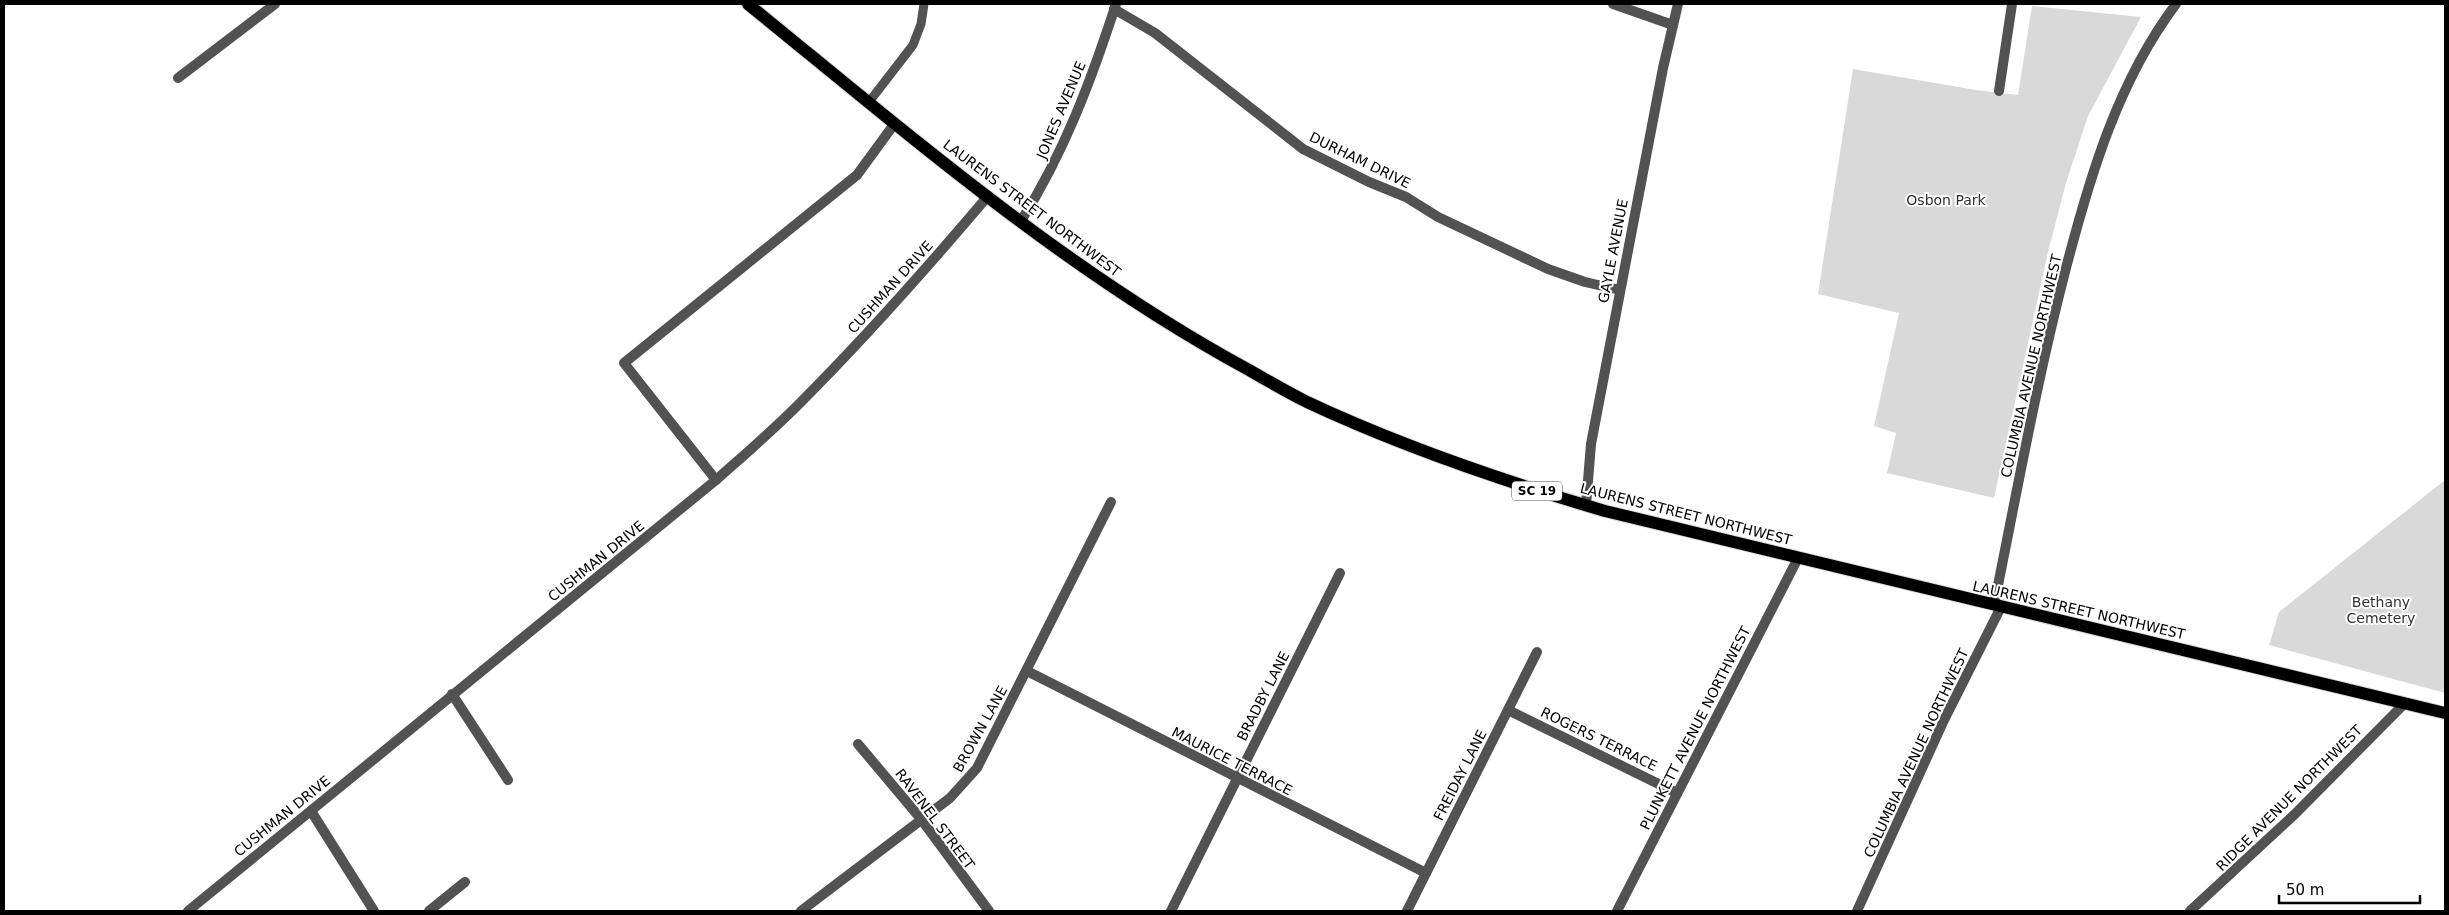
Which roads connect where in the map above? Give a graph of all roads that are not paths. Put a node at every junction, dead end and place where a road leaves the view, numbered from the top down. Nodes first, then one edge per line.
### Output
1 (275, 4) edge
2 (748, 4) edge
3 (924, 4) edge
4 (1613, 4) edge
5 (1678, 4) edge
6 (2012, 4) edge
7 (2172, 5) edge
8 (1115, 6) edge
9 (1673, 25) junction
10 (178, 78) dead end
11 (1999, 91) dead end
12 (869, 102) junction
13 (895, 123) junction
14 (988, 196) junction
15 (1020, 221) junction
16 (1620, 290) junction
17 (716, 480) junction
18 (1111, 502) dead end
19 (1586, 505) junction
20 (1798, 558) junction
21 (1340, 574) dead end
22 (1998, 606) junction
23 (1537, 652) dead end
24 (1027, 671) junction
25 (452, 694) junction
26 (2405, 703) junction
27 (1508, 710) junction
28 (2445, 713) edge
29 (858, 744) dead end
30 (1236, 778) junction
31 (508, 780) dead end
32 (1677, 793) junction
33 (311, 811) junction
34 (921, 819) junction
35 (1426, 874) junction
36 (465, 882) dead end
37 (188, 911) edge
38 (374, 911) edge
39 (429, 911) edge
40 (801, 911) edge
41 (989, 911) edge
42 (1171, 911) edge
43 (1407, 911) edge
44 (1617, 911) edge
45 (1857, 911) edge
46 (2190, 911) edge

1 - 10 street
2 - 12 main road, LAURENS STREET NORTHWEST / SC 19
3 - 12 lane
4 - 9 street
5 - 9 street, GAYLE AVENUE
6 - 11 street
7 - 22 street, COLUMBIA AVENUE NORTHWEST
8 - 15 street, JONES AVENUE
8 - 16 street, DURHAM DRIVE
9 - 16 street, GAYLE AVENUE
12 - 13 main road, LAURENS STREET NORTHWEST / SC 19
13 - 14 main road, LAURENS STREET NORTHWEST / SC 19
13 - 17 street
14 - 15 main road, LAURENS STREET NORTHWEST / SC 19
14 - 17 street, CUSHMAN DRIVE
15 - 19 main road, LAURENS STREET NORTHWEST / SC 19
16 - 19 street, GAYLE AVENUE
17 - 25 street, CUSHMAN DRIVE
18 - 24 street, BROWN LANE
19 - 20 main road, LAURENS STREET NORTHWEST / SC 19
20 - 22 main road, LAURENS STREET NORTHWEST / SC 19
20 - 32 street, PLUNKETT AVENUE NORTHWEST
21 - 30 street, BRADBY LANE
22 - 26 main road, LAURENS STREET NORTHWEST / SC 19
22 - 45 street, COLUMBIA AVENUE NORTHWEST
23 - 27 street, FREIDAY LANE
24 - 30 street, MAURICE TERRACE
24 - 34 street, BROWN LANE
25 - 31 street
25 - 33 street, CUSHMAN DRIVE
26 - 28 main road, LAURENS STREET NORTHWEST / SC 19
26 - 46 street, RIDGE AVENUE NORTHWEST
27 - 32 street, ROGERS TERRACE
27 - 35 street, FREIDAY LANE
29 - 34 street, RAVENEL STREET
30 - 35 street, MAURICE TERRACE
30 - 42 street, BRADBY LANE
32 - 44 street, PLUNKETT AVENUE NORTHWEST
33 - 37 street, CUSHMAN DRIVE
33 - 38 street
34 - 40 street, BROWN LANE
34 - 41 street, RAVENEL STREET
35 - 43 street, FREIDAY LANE
36 - 39 street

